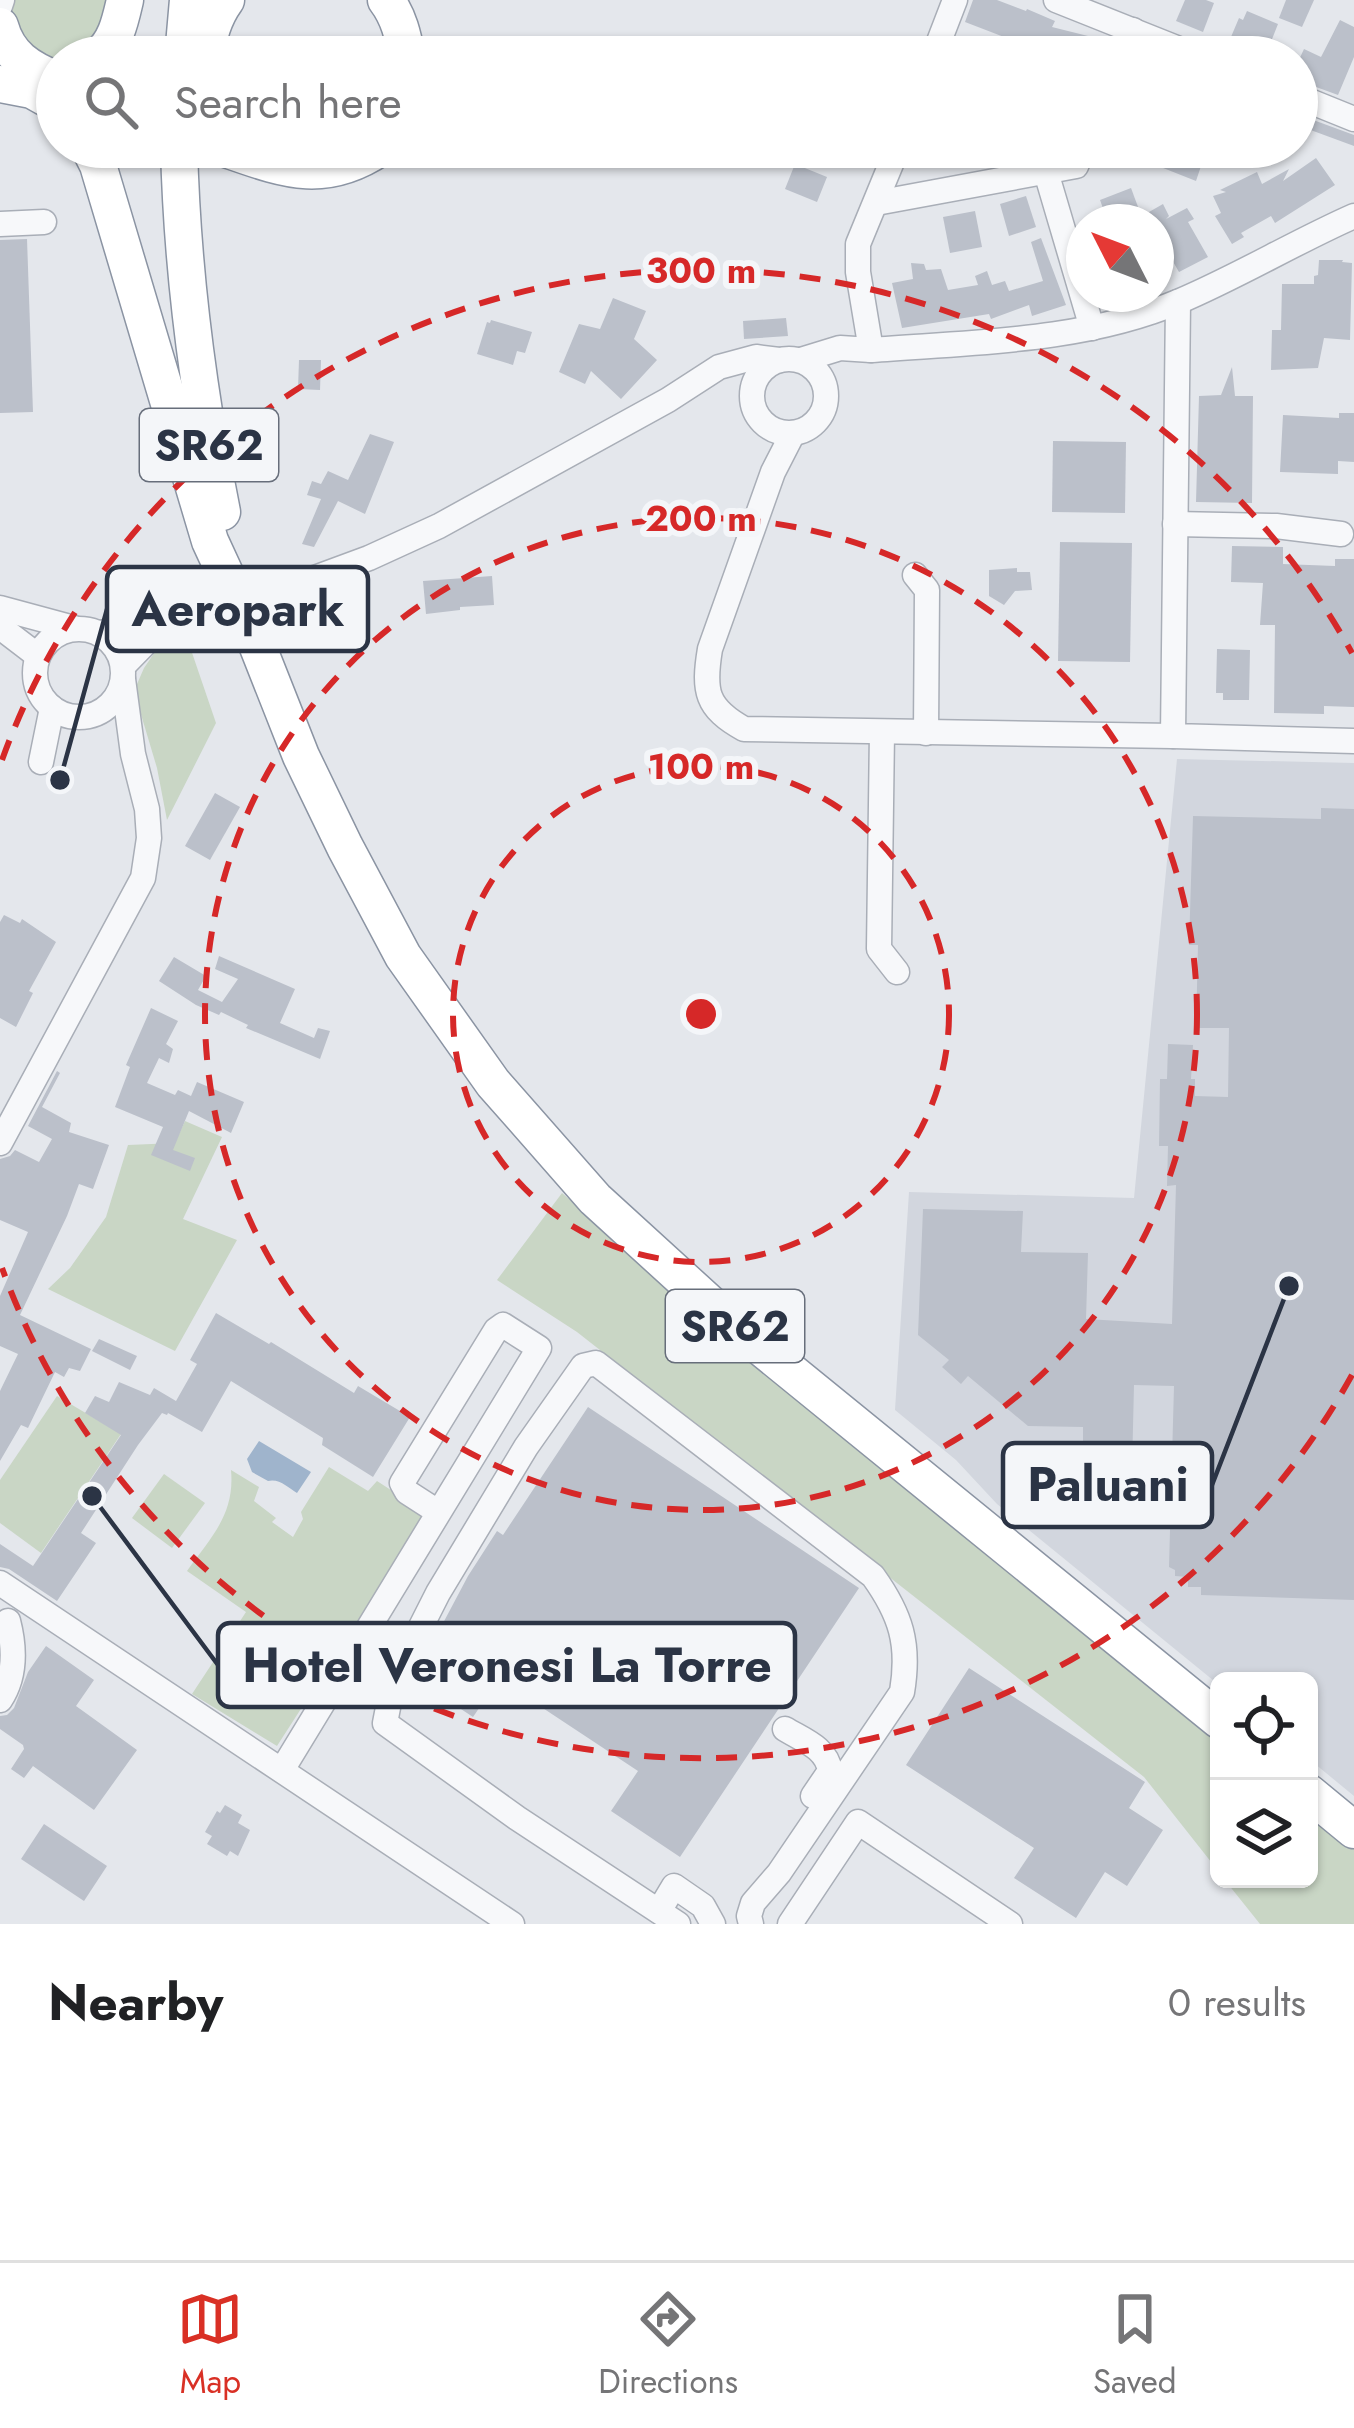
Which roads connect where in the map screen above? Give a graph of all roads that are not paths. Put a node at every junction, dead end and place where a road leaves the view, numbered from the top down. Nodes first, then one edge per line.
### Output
1 (125, 0) edge
2 (188, 0) edge
3 (226, 0) edge
4 (386, 0) edge
5 (414, 0) edge
6 (955, 0) edge
7 (1056, 0) edge
8 (0, 26) edge
9 (1133, 30) junction
10 (115, 36) edge
11 (185, 36) edge
12 (209, 36) edge
13 (403, 36) edge
14 (423, 36) edge
15 (941, 36) edge
16 (1131, 36) edge
17 (1148, 36) edge
18 (34, 82) edge
19 (1318, 104) edge
20 (1354, 119) edge
21 (99, 168) edge
22 (180, 168) edge
23 (196, 168) edge
24 (283, 168) edge
25 (337, 168) edge
26 (890, 168) edge
27 (1066, 168) edge
28 (1046, 172) junction
29 (876, 203) junction
30 (1352, 218) edge
31 (44, 222) dead end
32 (0, 224) edge
33 (1178, 302) junction
34 (1092, 328) junction
35 (194, 333) junction
36 (871, 350) junction
37 (790, 360) junction
38 (823, 379) junction
39 (698, 382) junction
40 (752, 396) junction
41 (781, 430) junction
42 (1175, 524) junction
43 (1341, 534) dead end
44 (915, 575) dead end
45 (0, 608) edge
46 (176, 620) junction
47 (0, 627) edge
48 (74, 628) junction
49 (252, 632) junction
50 (100, 633) junction
51 (0, 637) edge
52 (38, 656) junction
53 (123, 673) junction
54 (52, 708) junction
55 (96, 714) junction
56 (882, 732) junction
57 (926, 733) junction
58 (1173, 736) junction
59 (1354, 740) edge
60 (133, 754) junction
61 (41, 762) dead end
62 (897, 971) dead end
63 (0, 1143) edge
64 (438, 1512) junction
65 (0, 1583) edge
66 (27, 1601) junction
67 (4, 1621) edge
68 (0, 1700) edge
69 (1210, 1713) edge
70 (784, 1729) dead end
71 (282, 1770) junction
72 (1318, 1800) edge
73 (1354, 1830) edge
74 (668, 1918) edge
75 (750, 1920) edge
76 (512, 1924) edge
77 (712, 1924) edge
78 (790, 1924) edge
79 (1010, 1924) edge

1 - 10 highway
2 - 11 highway
3 - 12 highway
4 - 13 highway
5 - 14 highway
6 - 15 street
7 - 9 street
8 - 18 highway
9 - 16 street
9 - 17 street
19 - 20 street
21 - 49 highway
22 - 35 highway, SR62
23 - 35 highway
24 - 25 highway
26 - 29 street
27 - 28 street
28 - 29 street
28 - 34 street
29 - 36 street
30 - 33 street
31 - 32 street
33 - 34 street
33 - 42 street
34 - 36 street
35 - 49 highway, SR62
36 - 37 street
36 - 38 street
37 - 38 street
37 - 39 street
37 - 40 street
38 - 41 street
39 - 40 street
39 - 46 street, bridge
40 - 41 street
41 - 56 street
42 - 43 street
42 - 58 street
44 - 57 street
45 - 48 street
46 - 50 street
46 - 53 street
47 - 52 street
48 - 50 street
48 - 52 street
49 - 69 highway, SR62
50 - 53 street
51 - 52 street
52 - 54 street
53 - 55 street
53 - 60 street
54 - 55 street
54 - 61 street
55 - 60 street
56 - 57 street
56 - 62 street
57 - 58 street
58 - 59 street
60 - 63 street
64 - 64 street
64 - 71 street
65 - 66 street
66 - 67 street
66 - 71 street
67 - 68 street
70 - 75 street
71 - 76 street
72 - 73 highway
74 - 75 street
74 - 77 street
78 - 79 street

